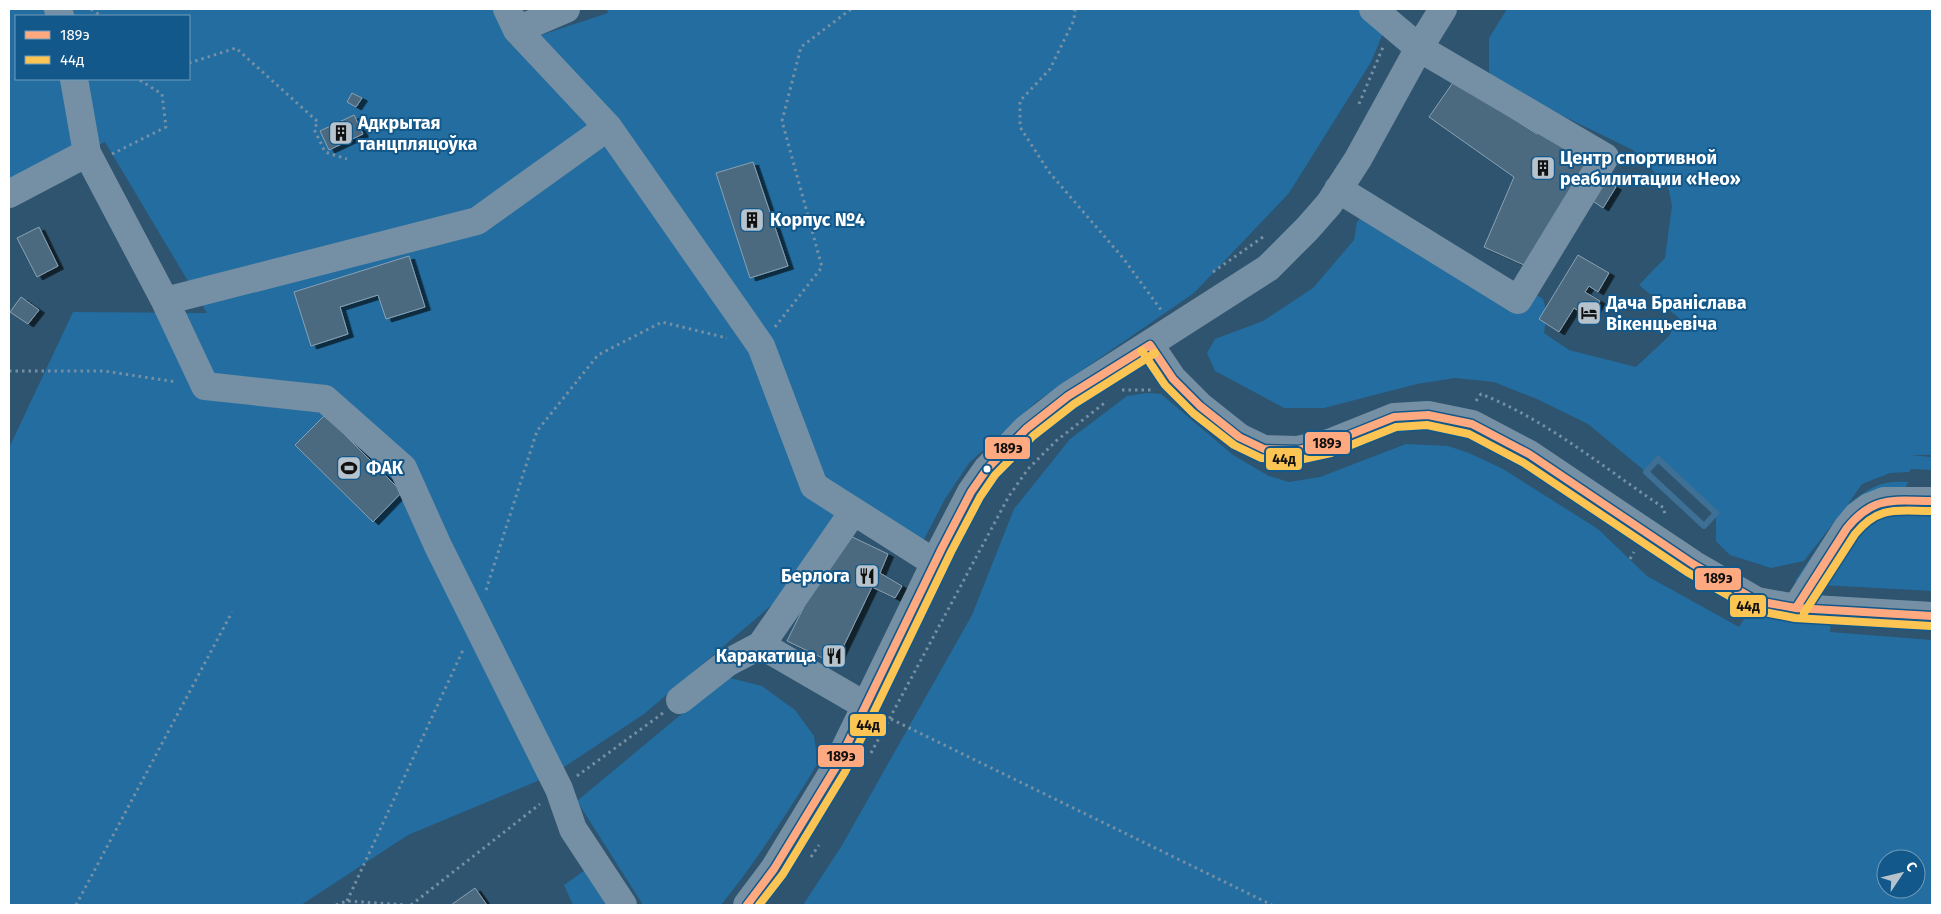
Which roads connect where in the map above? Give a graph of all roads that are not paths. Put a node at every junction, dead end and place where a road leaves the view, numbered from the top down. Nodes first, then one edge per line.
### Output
1 (566, 9) edge
2 (1442, 9) edge
3 (1383, 17) edge
4 (512, 19) edge
5 (1419, 48) junction
6 (74, 80) edge
7 (608, 127) junction
8 (87, 153) junction
9 (1338, 189) junction
10 (9, 194) edge
11 (165, 301) junction
12 (1150, 345) junction
13 (1932, 501) edge
14 (853, 512) junction
15 (935, 563) junction
16 (1796, 608) junction
17 (1932, 616) edge
18 (761, 645) junction
19 (680, 700) road end
20 (866, 706) junction
21 (623, 905) edge
22 (748, 905) edge

1 - 4 street
2 - 5 street
3 - 5 street
4 - 7 street
5 - 9 street
5 - 9 street
6 - 8 street
7 - 11 street
7 - 14 street
8 - 10 street
8 - 11 street
9 - 12 street
11 - 21 street
12 - 15 street
12 - 16 street
13 - 16 street
14 - 15 street
14 - 18 street
15 - 20 street
16 - 17 street
18 - 19 street
18 - 20 street
20 - 22 street

